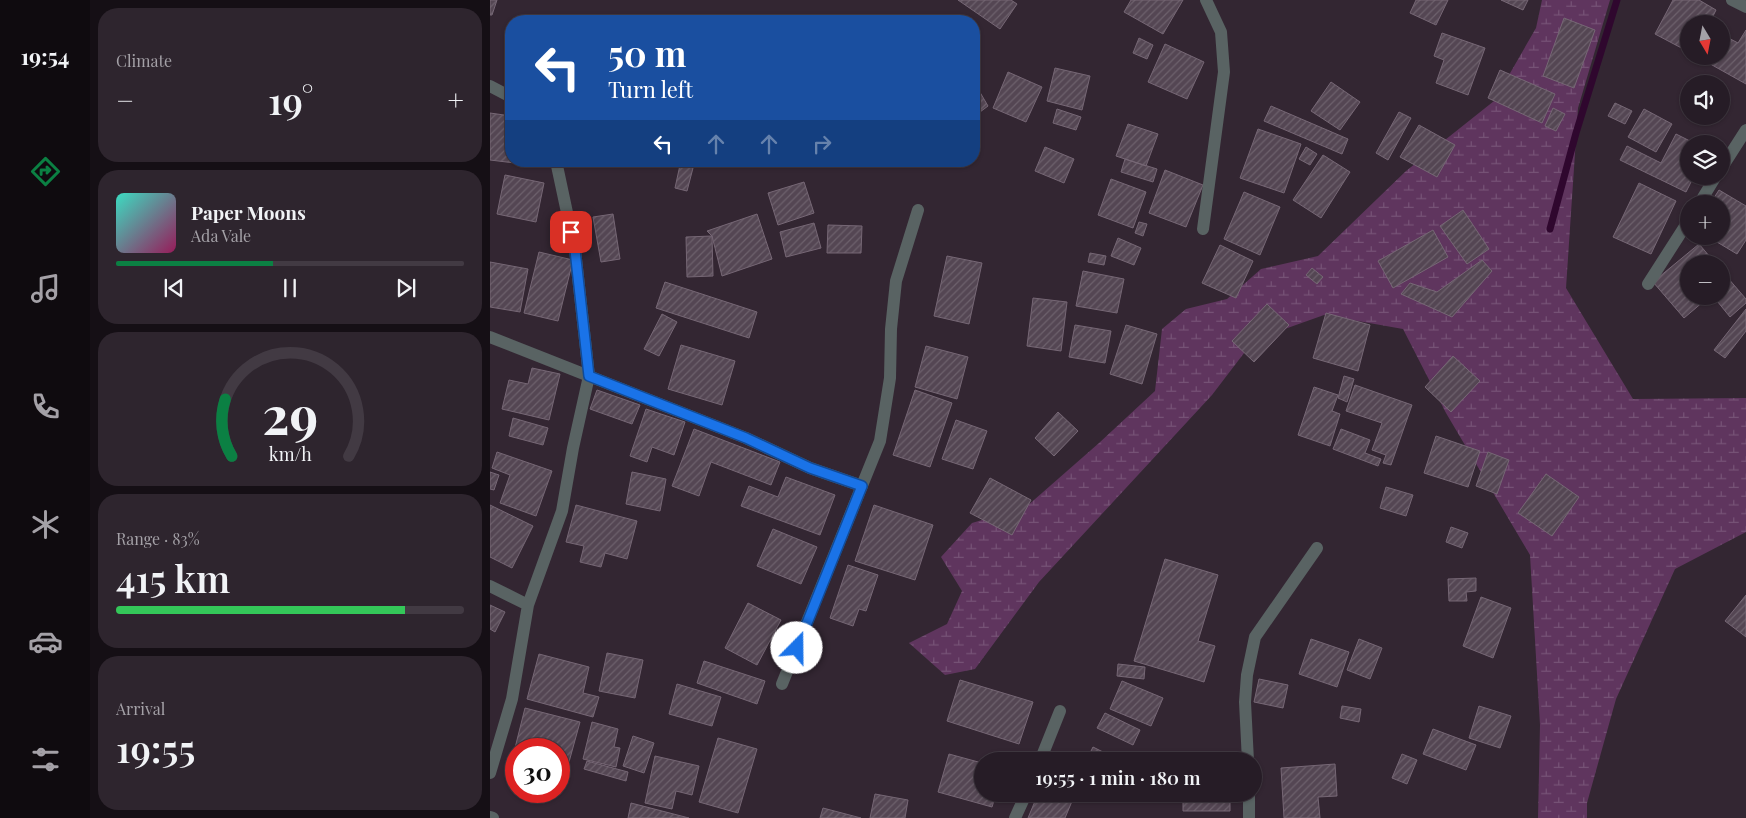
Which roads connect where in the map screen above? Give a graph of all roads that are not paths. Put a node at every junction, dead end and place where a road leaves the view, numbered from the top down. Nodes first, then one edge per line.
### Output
1 (1206, 0) edge
2 (1732, 0) edge
3 (1746, 7) edge
4 (490, 86) edge
5 (505, 93) edge
6 (1746, 130) edge
7 (1730, 155) edge
8 (557, 167) edge
9 (918, 210) dead end
10 (1203, 228) dead end
11 (1680, 234) edge
12 (1648, 284) dead end
13 (490, 337) edge
14 (589, 376) junction
15 (862, 486) junction
16 (1317, 548) dead end
17 (490, 586) edge
18 (528, 605) junction
19 (782, 684) dead end
20 (1060, 711) dead end
21 (1044, 752) edge
22 (1248, 752) edge
23 (490, 774) edge
24 (1022, 802) edge
25 (1249, 802) edge
26 (1015, 818) edge
27 (1249, 818) edge

1 - 10 street
2 - 3 street
4 - 5 street
6 - 7 street
8 - 14 street
9 - 15 street
11 - 12 street
13 - 14 street
14 - 15 street
14 - 18 street
15 - 19 street
16 - 22 street
17 - 18 street
18 - 23 street
20 - 21 street
24 - 26 street
25 - 27 street

